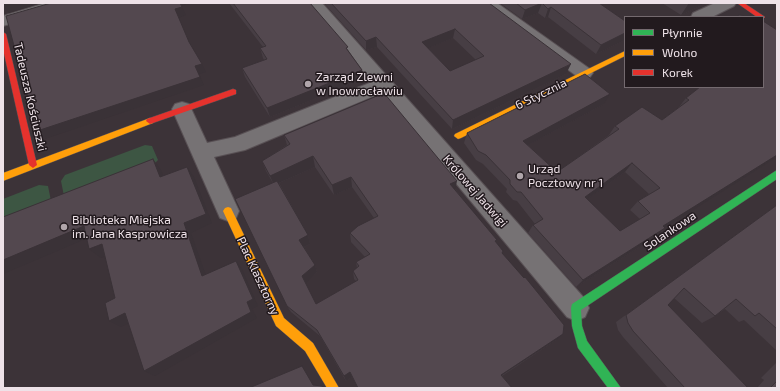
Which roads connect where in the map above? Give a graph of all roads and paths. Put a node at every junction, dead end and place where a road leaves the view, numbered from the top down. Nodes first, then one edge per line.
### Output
1 (62, 3) edge
2 (314, 3) edge
3 (487, 3) edge
4 (728, 3) edge
5 (740, 3) edge
6 (701, 16) edge
7 (761, 16) edge
8 (3, 21) edge
9 (3, 34) edge
10 (624, 53) edge
11 (584, 73) junction
12 (384, 85) junction
13 (233, 92) dead end
14 (182, 109) junction
15 (458, 136) dead end
16 (201, 152) junction
17 (33, 166) junction
18 (777, 174) edge
19 (3, 177) edge
20 (228, 211) joint
21 (576, 308) junction
22 (606, 385) edge
23 (333, 388) edge

1 - 8 street
2 - 12 street, Królowej Jadwigi
3 - 11 street
4 - 6 street
5 - 7 street
9 - 17 street, Tadeusza Kościuszki
10 - 11 street, 6 Stycznia
11 - 15 street, 6 Stycznia
12 - 16 street
12 - 21 street, Królowej Jadwigi
13 - 14 street
14 - 16 street, Plac Klasztorny
14 - 17 street
16 - 20 street, Plac Klasztorny
17 - 19 street
18 - 21 street, Solankowa
20 - 23 street, Plac Klasztorny
21 - 22 street

